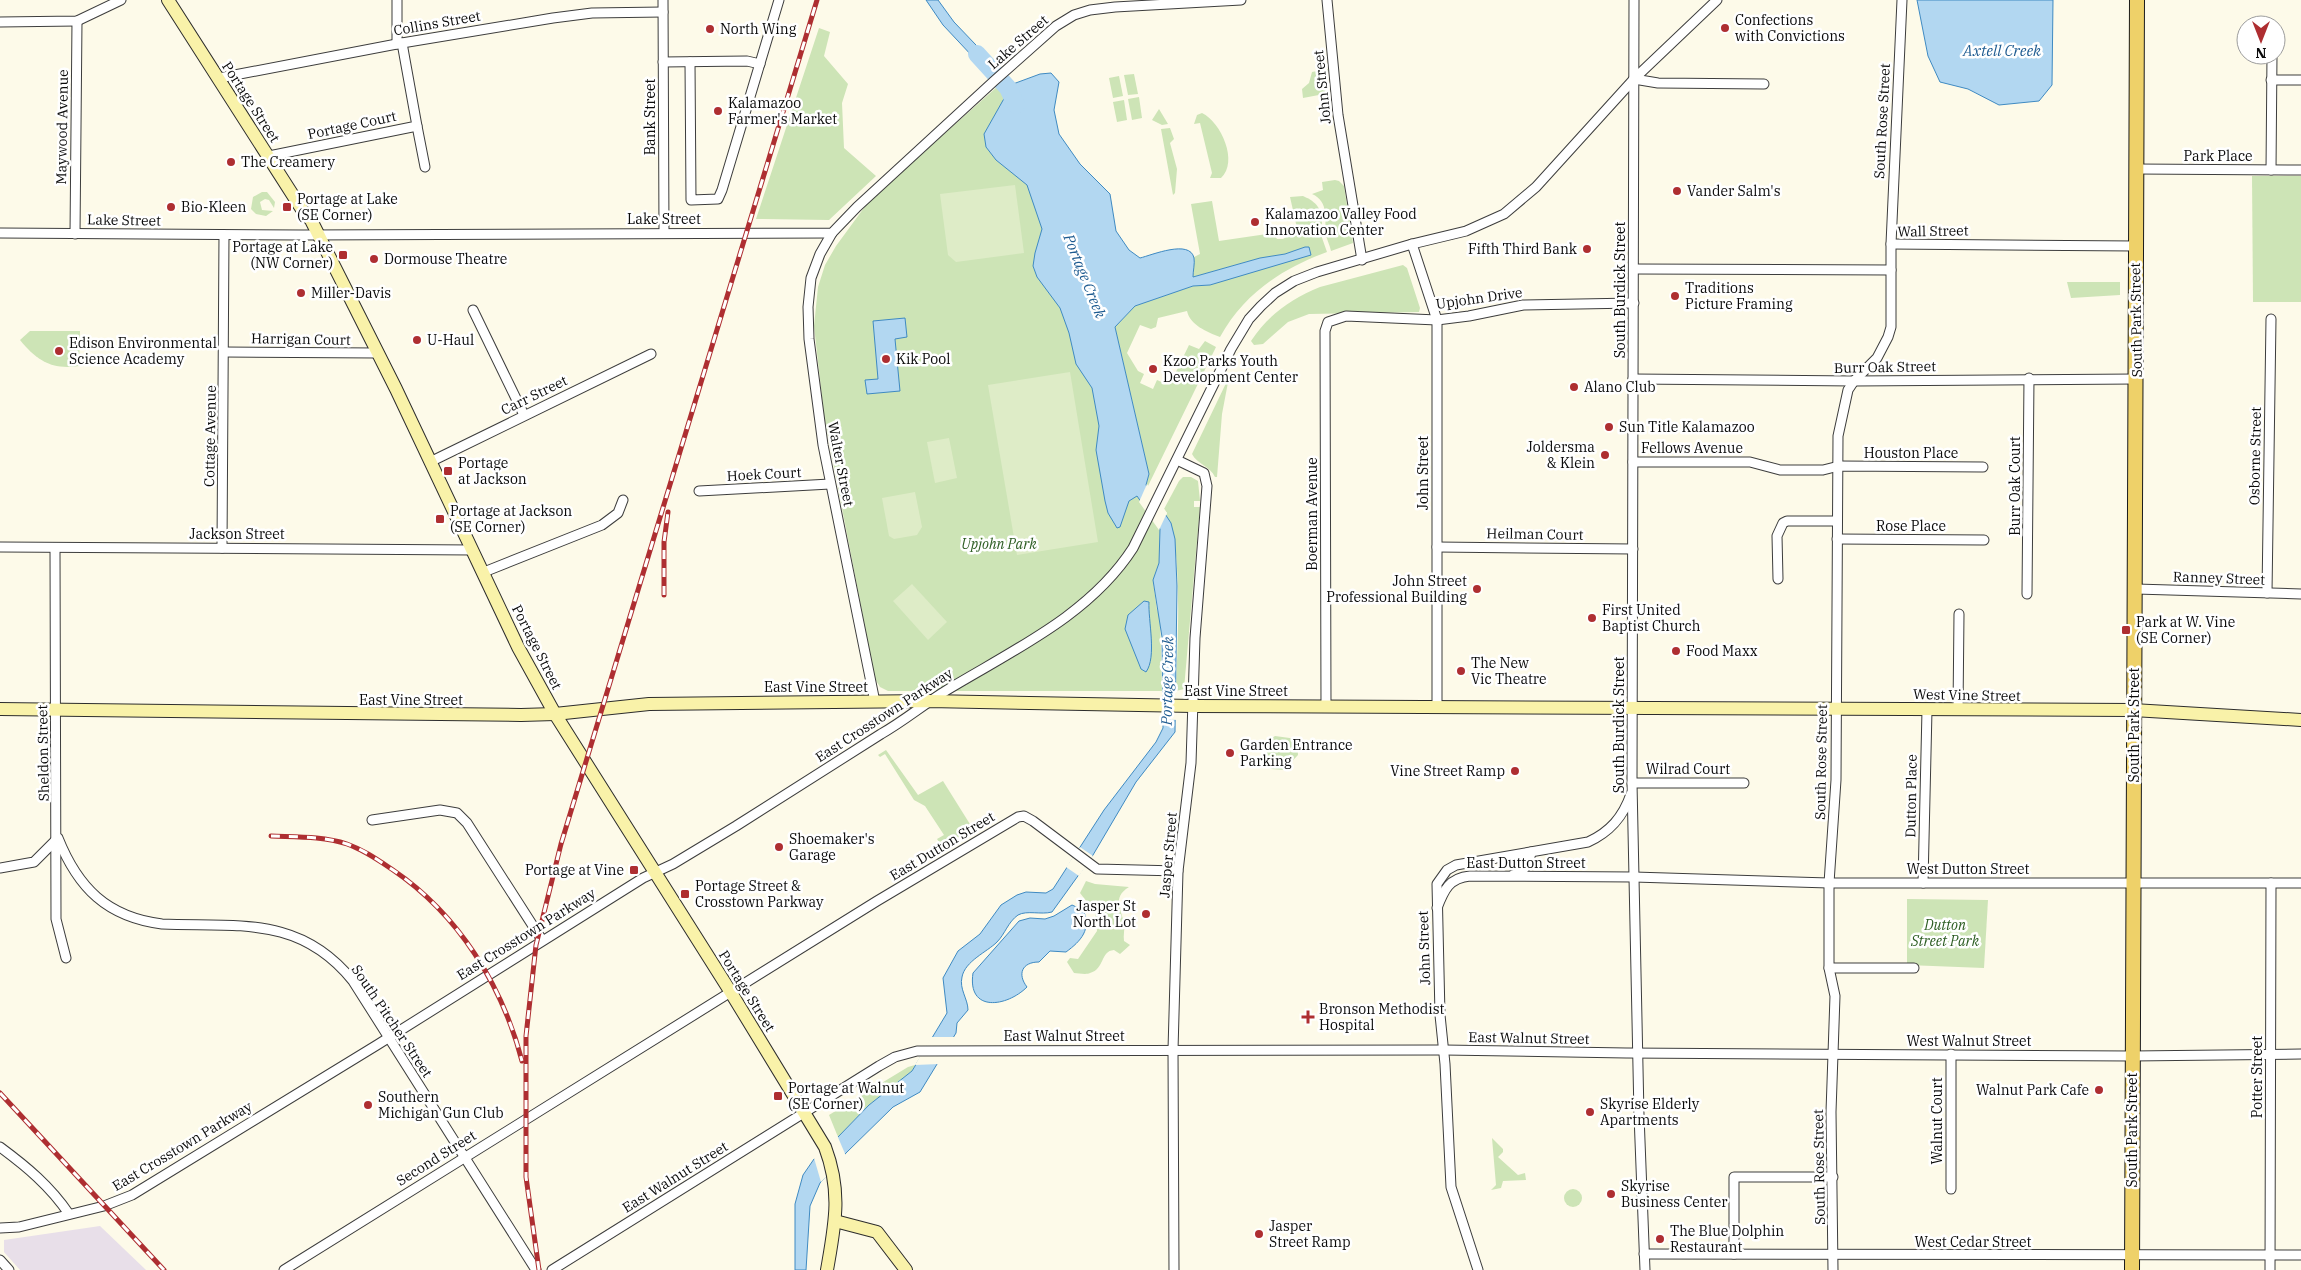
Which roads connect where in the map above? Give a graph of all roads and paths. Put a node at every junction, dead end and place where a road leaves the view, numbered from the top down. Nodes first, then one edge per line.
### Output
1 (121, 0) edge
2 (168, 0) edge
3 (397, 0) edge
4 (663, 0) edge
5 (779, 0) edge
6 (1241, 0) edge
7 (1327, 0) edge
8 (1634, 0) edge
9 (1717, 0) edge
10 (1902, 0) edge
11 (2136, 0) edge
12 (663, 12) junction
13 (77, 21) junction
14 (0, 22) edge
15 (400, 43) junction
16 (663, 62) junction
17 (690, 62) junction
18 (760, 64) junction
19 (2272, 65) edge
20 (218, 78) junction
21 (1634, 79) junction
22 (2271, 80) junction
23 (2301, 80) edge
24 (1764, 84) dead end
25 (418, 126) junction
26 (268, 156) junction
27 (425, 167) dead end
28 (2136, 169) junction
29 (2271, 170) junction
30 (2301, 170) edge
31 (0, 233) edge
32 (664, 233) junction
33 (832, 233) junction
34 (75, 234) junction
35 (224, 234) junction
36 (319, 235) junction
37 (1412, 244) junction
38 (1891, 244) junction
39 (2135, 246) junction
40 (1362, 260) junction
41 (1635, 269) junction
42 (1891, 270) junction
43 (1634, 302) junction
44 (473, 310) dead end
45 (2271, 319) dead end
46 (1437, 320) junction
47 (1328, 322) joint
48 (224, 352) junction
49 (377, 353) junction
50 (651, 354) dead end
51 (2029, 378) junction
52 (2136, 378) junction
53 (1633, 379) junction
54 (1854, 381) junction
55 (524, 415) junction
56 (1177, 460) junction
57 (430, 462) junction
58 (1633, 462) junction
59 (1839, 466) junction
60 (1983, 467) dead end
61 (830, 484) junction
62 (699, 491) dead end
63 (623, 500) dead end
64 (1838, 522) junction
65 (1837, 539) junction
66 (1984, 540) dead end
67 (0, 547) edge
68 (1437, 547) junction
69 (56, 548) junction
70 (222, 548) junction
71 (1633, 549) junction
72 (473, 550) junction
73 (484, 572) junction
74 (1778, 579) dead end
75 (2136, 589) junction
76 (2267, 593) junction
77 (2028, 594) dead end
78 (2301, 594) edge
79 (1959, 614) dead end
80 (929, 701) junction
81 (875, 702) junction
82 (1193, 706) junction
83 (1326, 706) junction
84 (1437, 707) junction
85 (1836, 707) junction
86 (1632, 708) junction
87 (0, 709) edge
88 (56, 710) junction
89 (1927, 710) junction
90 (1958, 710) junction
91 (2133, 710) junction
92 (555, 714) junction
93 (2301, 720) edge
94 (1744, 783) dead end
95 (1633, 786) junction
96 (372, 820) dead end
97 (58, 838) junction
98 (1531, 852) junction
99 (0, 868) edge
100 (654, 871) junction
101 (1178, 871) junction
102 (1508, 876) junction
103 (1634, 877) junction
104 (1829, 883) junction
105 (1923, 883) junction
106 (2134, 883) junction
107 (2271, 883) junction
108 (2301, 884) edge
109 (1437, 908) junction
110 (542, 940) junction
111 (66, 958) dead end
112 (1829, 968) junction
113 (1914, 968) dead end
114 (730, 992) junction
115 (389, 1038) junction
116 (1173, 1050) junction
117 (1444, 1050) junction
118 (1637, 1053) junction
119 (1834, 1054) junction
120 (1951, 1054) junction
121 (2270, 1054) junction
122 (2301, 1054) edge
123 (2132, 1056) junction
124 (805, 1113) junction
125 (0, 1147) edge
126 (464, 1157) junction
127 (1833, 1177) junction
128 (1951, 1189) dead end
129 (69, 1214) junction
130 (835, 1221) junction
131 (0, 1228) edge
132 (1644, 1254) junction
133 (1734, 1254) junction
134 (2271, 1255) junction
135 (2301, 1255) edge
136 (1833, 1256) junction
137 (2132, 1256) junction
138 (0, 1260) edge
139 (10, 1270) edge
140 (284, 1270) edge
141 (536, 1270) edge
142 (552, 1270) edge
143 (827, 1270) edge
144 (906, 1270) edge
145 (1174, 1270) edge
146 (1478, 1270) edge
147 (1645, 1270) edge
148 (1833, 1270) edge
149 (2132, 1270) edge
150 (2270, 1270) edge

1 - 13 street
2 - 20 street, Portage Street
3 - 15 street, Portage Court
4 - 12 street, Bank Street
5 - 18 street
6 - 33 street, Lake Street
7 - 40 street, John Street
8 - 21 street, South Burdick Street
9 - 21 street, East Crosstown Parkway
10 - 38 street, South Rose Street
11 - 28 main road, South Park Street
12 - 15 street, Collins Street
12 - 16 street, Bank Street
13 - 14 street
13 - 34 street, Maywood Avenue
15 - 20 street, Collins Street
15 - 25 street, Portage Court
16 - 17 street
16 - 32 street, Bank Street
17 - 18 street
17 - 18 street
19 - 22 street
20 - 26 street, Portage Street
21 - 24 street
21 - 37 street, East Crosstown Parkway
21 - 41 street, South Burdick Street
22 - 23 street
22 - 29 street
25 - 26 street, Portage Court
25 - 27 street
26 - 36 street, Portage Street
28 - 29 street, Park Place
28 - 39 main road, South Park Street
29 - 30 street, Park Place
31 - 34 street, Lake Street
32 - 33 street, Lake Street
32 - 36 street, Lake Street
33 - 61 street, Walter Street
34 - 35 street, Lake Street
35 - 36 street, Lake Street
35 - 48 street, Cottage Avenue
36 - 49 street, Portage Street
37 - 40 street, East Crosstown Parkway
37 - 46 street, John Street
38 - 39 street, Wall Street
38 - 42 street, Wall Street
39 - 52 main road, South Park Street
40 - 56 street, East Crosstown Parkway
41 - 42 street
41 - 43 street, South Burdick Street
42 - 54 street, South Rose Street
43 - 46 street, Upjohn Drive
43 - 53 street, South Burdick Street
44 - 55 street
45 - 76 street, Osborne Street
46 - 47 street, Upjohn Drive
46 - 68 street, John Street
47 - 83 street, Boerman Avenue
48 - 49 street, Harrigan Court
48 - 70 street, Cottage Avenue
49 - 57 street, Portage Street
50 - 55 street, Carr Street
51 - 52 street, Burr Oak Street
51 - 54 street, Burr Oak Street
51 - 77 street, Burr Oak Court
52 - 75 main road, South Park Street
53 - 54 street, Burr Oak Street
53 - 58 street, South Burdick Street
54 - 59 street, South Rose Street
55 - 57 street, Carr Street
56 - 80 street, East Crosstown Parkway
56 - 82 street, Jasper Street
57 - 72 street, Portage Street
58 - 59 street, Fellows Avenue
58 - 71 street, South Burdick Street
59 - 60 street, Houston Place
59 - 64 street, South Rose Street
61 - 62 street, Hoek Court
61 - 81 street, Walter Street
63 - 73 street
64 - 65 street, South Rose Street
64 - 74 street
65 - 66 street, Rose Place
65 - 85 street, South Rose Street
67 - 69 street, Jackson Street
68 - 71 street, Heilman Court
68 - 84 street, John Street
69 - 70 street, Jackson Street
69 - 88 street, Sheldon Street
70 - 72 street, Jackson Street
71 - 86 street, South Burdick Street
72 - 73 street, Portage Street
73 - 92 street, Portage Street
75 - 76 street, Ranney Street
75 - 91 main road, South Park Street
76 - 78 street, Ranney Street
79 - 90 street
80 - 81 street, East Vine Street
80 - 82 street, East Vine Street
80 - 100 street, East Crosstown Parkway
81 - 92 street, East Vine Street
82 - 83 street, East Vine Street
82 - 101 street, Jasper Street
83 - 84 street, East Vine Street
84 - 86 street, East Vine Street
85 - 86 street, West Vine Street
85 - 89 street, West Vine Street
85 - 104 street, South Rose Street
86 - 95 street, South Burdick Street
87 - 88 street, East Vine Street
88 - 92 street, East Vine Street
88 - 97 street, Sheldon Street
89 - 90 street, West Vine Street
89 - 105 street, Dutton Place
90 - 91 street, West Vine Street
91 - 93 street, West Vine Street
91 - 106 main road, South Park Street
92 - 100 street, Portage Street
94 - 95 street, Wilrad Court
95 - 98 street, John Street
95 - 103 street, South Burdick Street
96 - 110 street
97 - 99 street
97 - 111 street, Sheldon Street
97 - 115 street, South Pitcher Street
98 - 102 street
98 - 109 street, John Street
100 - 110 street, East Crosstown Parkway
100 - 114 street, Portage Street
101 - 114 street, East Dutton Street
101 - 116 street, Jasper Street
102 - 103 street, East Dutton Street
102 - 109 street, East Dutton Street
103 - 104 street, West Dutton Street
103 - 118 street, South Burdick Street
104 - 105 street, West Dutton Street
104 - 112 street, South Rose Street
105 - 106 street, West Dutton Street
106 - 107 street, West Dutton Street
106 - 123 main road, South Park Street
107 - 108 street, West Dutton Street
107 - 121 street, Potter Street
109 - 117 street, John Street
110 - 115 street, East Crosstown Parkway
112 - 113 street
112 - 119 street, South Rose Street
114 - 124 street, Portage Street
114 - 126 street, Second Street
115 - 126 street, South Pitcher Street
115 - 129 street, East Crosstown Parkway
116 - 117 street, East Walnut Street
116 - 124 street, East Walnut Street
116 - 145 street, Jasper Street
117 - 118 street, East Walnut Street
117 - 146 street, John Street
118 - 119 street, West Walnut Street
118 - 132 street, South Burdick Street
119 - 120 street, West Walnut Street
119 - 127 street, South Rose Street
120 - 123 street, West Walnut Street
120 - 128 street, Walnut Court
121 - 122 street, West Walnut Street
121 - 123 street, West Walnut Street
121 - 134 street, Potter Street
123 - 137 main road, South Park Street
124 - 130 street, Portage Street
124 - 142 street, East Walnut Street
125 - 129 street
126 - 140 street, Second Street
126 - 141 street, South Pitcher Street
127 - 133 street
127 - 136 street, South Rose Street
129 - 131 street, East Crosstown Parkway
130 - 143 street, Portage Street
130 - 144 street
132 - 133 street, West Cedar Street
132 - 147 street, South Burdick Street
133 - 136 street, West Cedar Street
134 - 135 street, West Cedar Street
134 - 137 street, West Cedar Street
134 - 150 street, Potter Street
136 - 137 street, West Cedar Street
136 - 148 street, South Rose Street
137 - 149 main road, South Park Street
138 - 139 street

